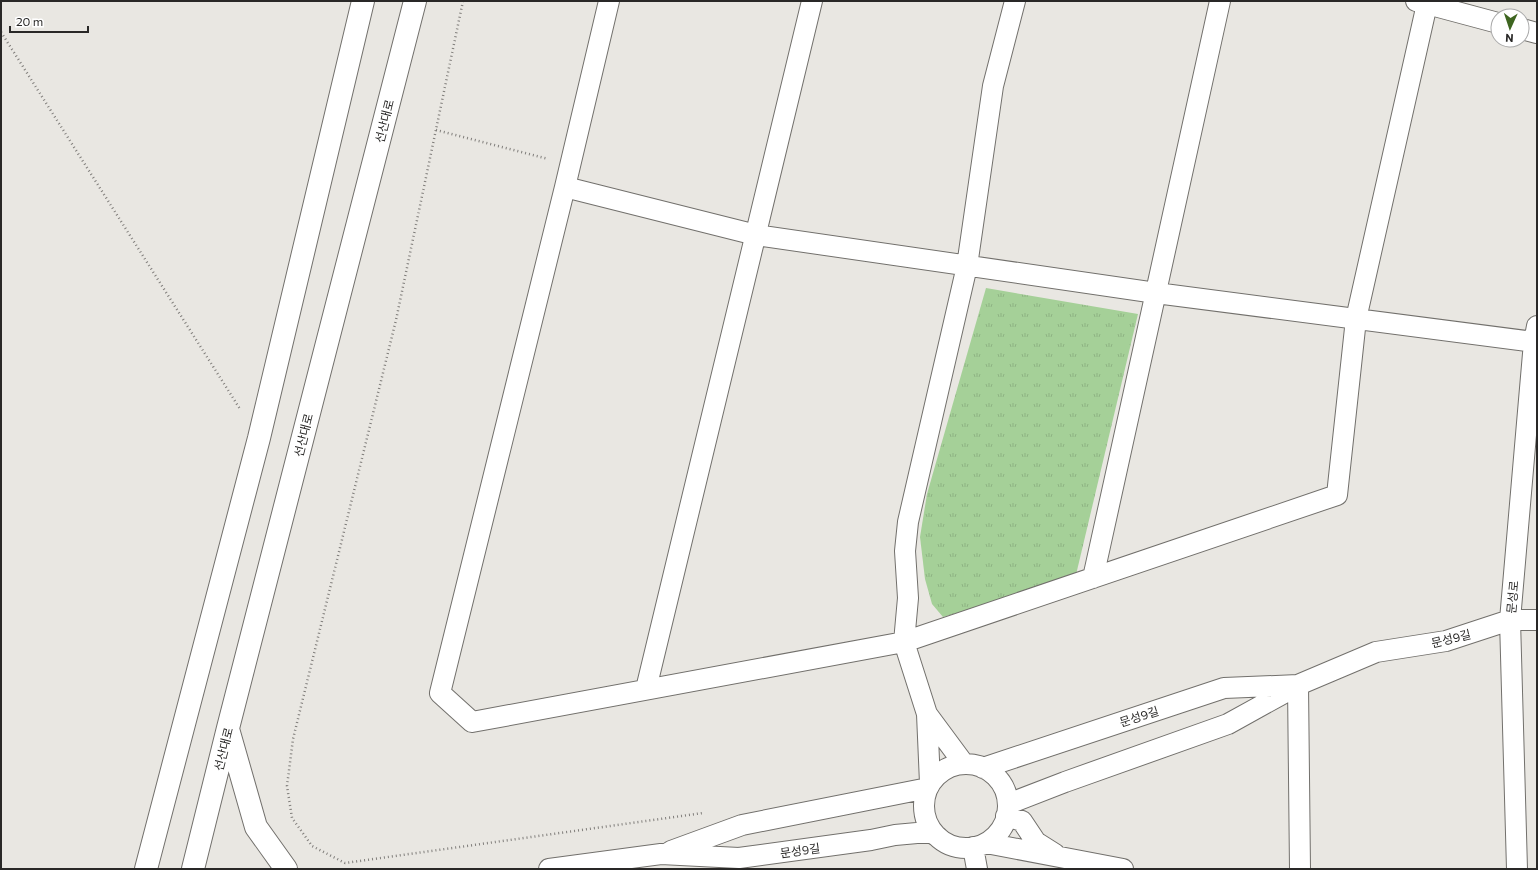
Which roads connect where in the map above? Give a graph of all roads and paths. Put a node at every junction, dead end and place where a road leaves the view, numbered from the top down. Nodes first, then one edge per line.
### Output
1 (363, 1) edge
2 (415, 1) edge
3 (609, 1) edge
4 (812, 1) edge
5 (1015, 1) edge
6 (1220, 1) edge
7 (1421, 2) edge
8 (1490, 21) edge
9 (1, 32) edge
10 (436, 130) dead end
11 (570, 165) junction
12 (565, 187) junction
13 (756, 235) junction
14 (967, 266) junction
15 (1156, 293) junction
16 (1356, 319) junction
17 (1535, 334) edge
18 (259, 438) junction
19 (1094, 578) junction
20 (1510, 620) junction
21 (1537, 620) edge
22 (904, 642) junction
23 (1298, 685) junction
24 (646, 689) junction
25 (927, 714) junction
26 (228, 728) junction
27 (974, 766) junction
28 (929, 786) junction
29 (1007, 810) junction
30 (938, 837) junction
31 (979, 845) junction
32 (661, 854) junction
33 (1068, 859) junction
34 (146, 869) edge
35 (194, 869) edge
36 (286, 869) edge
37 (549, 869) edge
38 (977, 869) edge
39 (1123, 869) edge
40 (1300, 869) edge
41 (1517, 869) edge

1 - 18 main road
2 - 26 main road, 선산대로
3 - 11 street
4 - 13 street
5 - 14 street
6 - 15 street
7 - 8 street
7 - 16 street
9 - 18 path
10 - 11 path
11 - 12 street
12 - 13 street
12 - 24 street
13 - 14 street
13 - 24 street
14 - 15 street
14 - 22 street
15 - 16 street
15 - 19 street
16 - 17 street
16 - 19 street
17 - 20 street, 문성로
18 - 34 main road
19 - 22 street
20 - 21 street, 문성9길
20 - 23 street, 문성9길
20 - 41 street, 문성로
22 - 24 street
22 - 25 street
23 - 27 street, 문성9길
23 - 29 street
23 - 40 street
25 - 27 street
25 - 28 street
26 - 35 main road, 선산대로
26 - 36 main road
27 - 28 street
27 - 29 street
28 - 30 street
28 - 32 street, 문성9길
29 - 31 street
29 - 33 street
30 - 31 street
30 - 32 street, 문성9길
31 - 33 street
31 - 38 street
32 - 37 street, 문성9길
33 - 39 street

